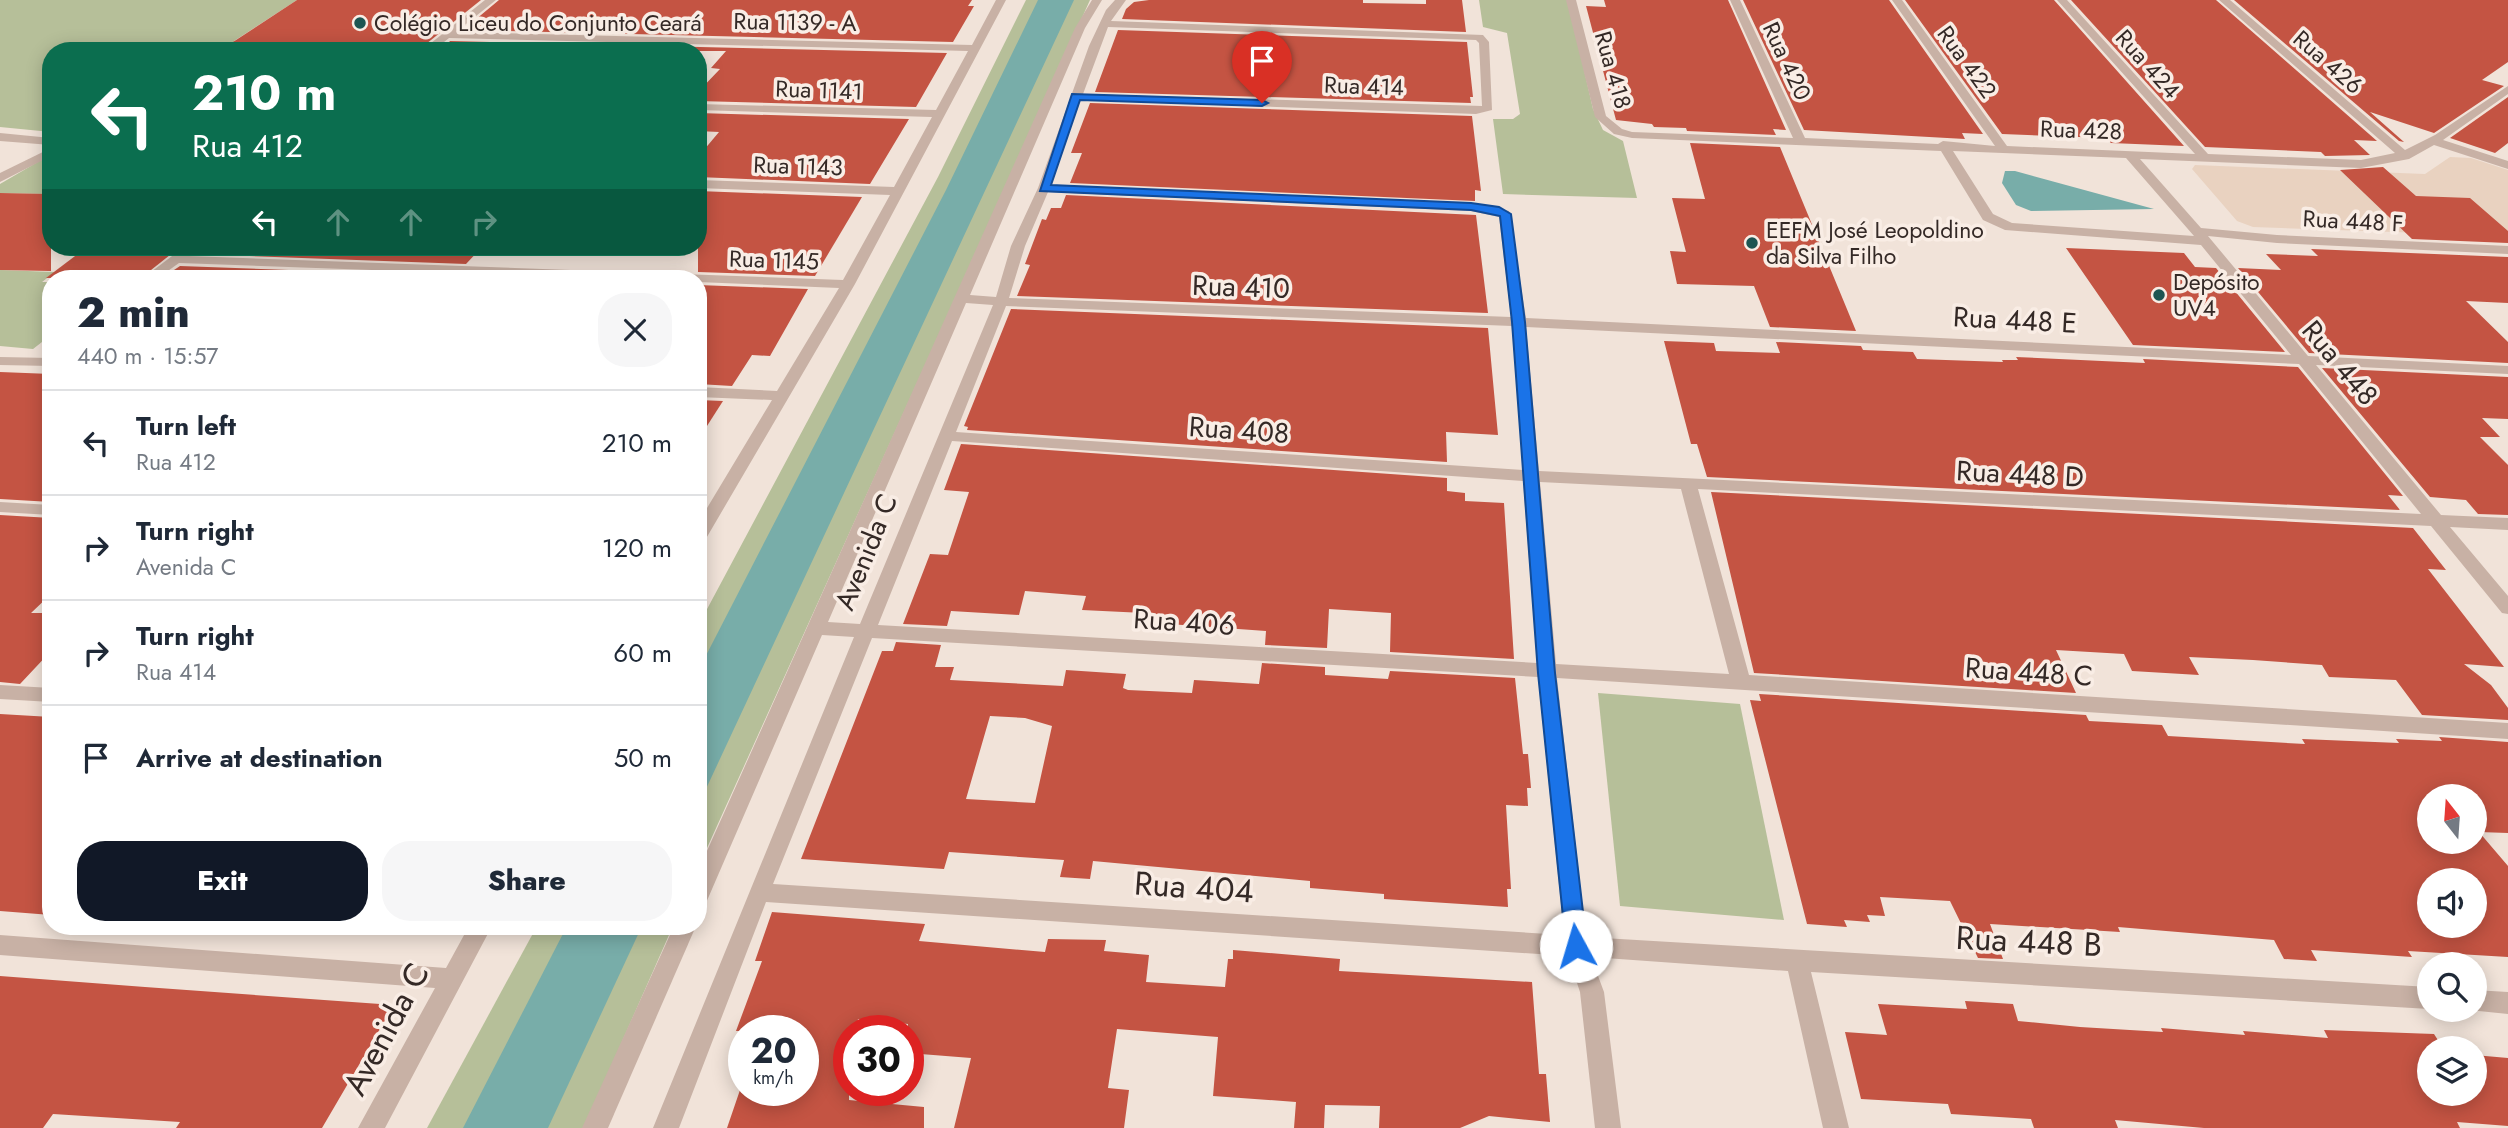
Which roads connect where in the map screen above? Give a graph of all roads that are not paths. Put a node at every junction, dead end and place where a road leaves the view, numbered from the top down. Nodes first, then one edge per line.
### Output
1 (491, 0) edge
2 (1001, 0) edge
3 (1097, 0) edge
4 (1121, 0) edge
5 (1572, 0) edge
6 (1735, 0) edge
7 (1897, 0) edge
8 (2062, 0) edge
9 (2224, 0) edge
10 (1104, 24) junction
11 (446, 35) junction
12 (437, 42) edge
13 (975, 48) junction
14 (2508, 89) edge
15 (1076, 97) junction
16 (707, 107) edge
17 (939, 114) junction
18 (1633, 135) joint
19 (0, 137) edge
20 (42, 141) edge
21 (1800, 141) junction
22 (2436, 142) junction
23 (1943, 145) junction
24 (2003, 149) junction
25 (2128, 153) junction
26 (42, 156) edge
27 (2203, 156) junction
28 (2404, 156) junction
29 (2508, 165) edge
30 (0, 178) edge
31 (707, 184) edge
32 (1044, 188) junction
33 (895, 191) junction
34 (2201, 236) junction
35 (2508, 250) edge
36 (179, 256) edge
37 (175, 259) junction
38 (161, 270) edge
39 (475, 270) edge
40 (707, 278) edge
41 (848, 284) junction
42 (962, 298) junction
43 (1000, 303) junction
44 (1519, 322) junction
45 (2303, 360) junction
46 (0, 361) edge
47 (42, 362) edge
48 (2508, 370) edge
49 (707, 392) edge
50 (780, 396) junction
51 (944, 436) junction
52 (1530, 476) junction
53 (1688, 484) junction
54 (0, 507) edge
55 (42, 509) edge
56 (2437, 521) junction
57 (707, 522) edge
58 (2508, 524) edge
59 (2508, 608) edge
60 (817, 628) junction
61 (868, 630) junction
62 (1546, 673) junction
63 (1741, 682) junction
64 (0, 692) edge
65 (42, 694) edge
66 (2508, 731) edge
67 (707, 876) edge
68 (759, 892) junction
69 (476, 935) edge
70 (681, 935) edge
71 (0, 946) edge
72 (1576, 946) junction
73 (1624, 949) joint
74 (1797, 961) junction
75 (451, 979) junction
76 (2417, 998) edge
77 (2487, 1002) edge
78 (2508, 1003) edge
79 (371, 1128) edge
80 (596, 1128) edge
81 (666, 1128) edge
82 (1608, 1128) edge
83 (1836, 1128) edge

1 - 11 street
2 - 13 street
3 - 42 street, Avenida C
4 - 10 street, Avenida C
5 - 18 street, Rua 418
6 - 21 street, Rua 420
7 - 24 street, Rua 422
8 - 27 street, Rua 424
9 - 28 street, Rua 426
10 - 15 street, Avenida C
10 - 15 street, Rua 414
11 - 12 street
11 - 13 street, Rua 1139 - A
13 - 17 street
14 - 22 street, Rua 428
15 - 32 street, Avenida C
16 - 17 street, Rua 1141
17 - 33 street
18 - 21 street, Rua 428
19 - 20 street
21 - 23 street, Rua 428
22 - 28 street, Rua 428
22 - 29 street
23 - 24 street, Rua 428
23 - 34 street, Rua 448 F
24 - 25 street, Rua 428
25 - 27 street, Rua 428
25 - 34 street, Rua 448
26 - 30 street
27 - 28 street, Rua 428
31 - 33 street, Rua 1143
32 - 43 street, Avenida C
32 - 44 street
33 - 41 street
34 - 35 street, Rua 448 F
34 - 45 street, Rua 448
36 - 37 street
37 - 38 street
37 - 39 street, Rua 1145
40 - 41 street, Rua 1145
41 - 50 street
42 - 43 street, Rua 410
42 - 60 street, Avenida C
43 - 44 street, Rua 410
43 - 51 street, Avenida C
44 - 45 street, Rua 448 E
44 - 52 street
45 - 48 street, Rua 448 E
45 - 56 street, Rua 448
46 - 47 street
49 - 50 street
50 - 57 street
51 - 52 street, Rua 408
51 - 61 street, Avenida C
52 - 53 street, Rua 448 D
52 - 62 street
53 - 56 street, Rua 448 D
53 - 63 street
54 - 55 street
56 - 58 street, Rua 448 D
56 - 59 street, Rua 448
60 - 61 street, Rua 406
60 - 67 street, Avenida C
61 - 62 street, Rua 406
61 - 68 street, Avenida C
62 - 63 street, Rua 448 C
62 - 72 street
63 - 66 street, Rua 448 C
64 - 65 street
68 - 72 street, Rua 404
68 - 81 street, Avenida C
69 - 75 street, Avenida C
70 - 80 street
71 - 75 street
72 - 73 street, Rua 404
72 - 82 street
73 - 74 street, Rua 448 B
74 - 76 street, Rua 448 B
74 - 83 street
75 - 79 street, Avenida C
77 - 78 street

